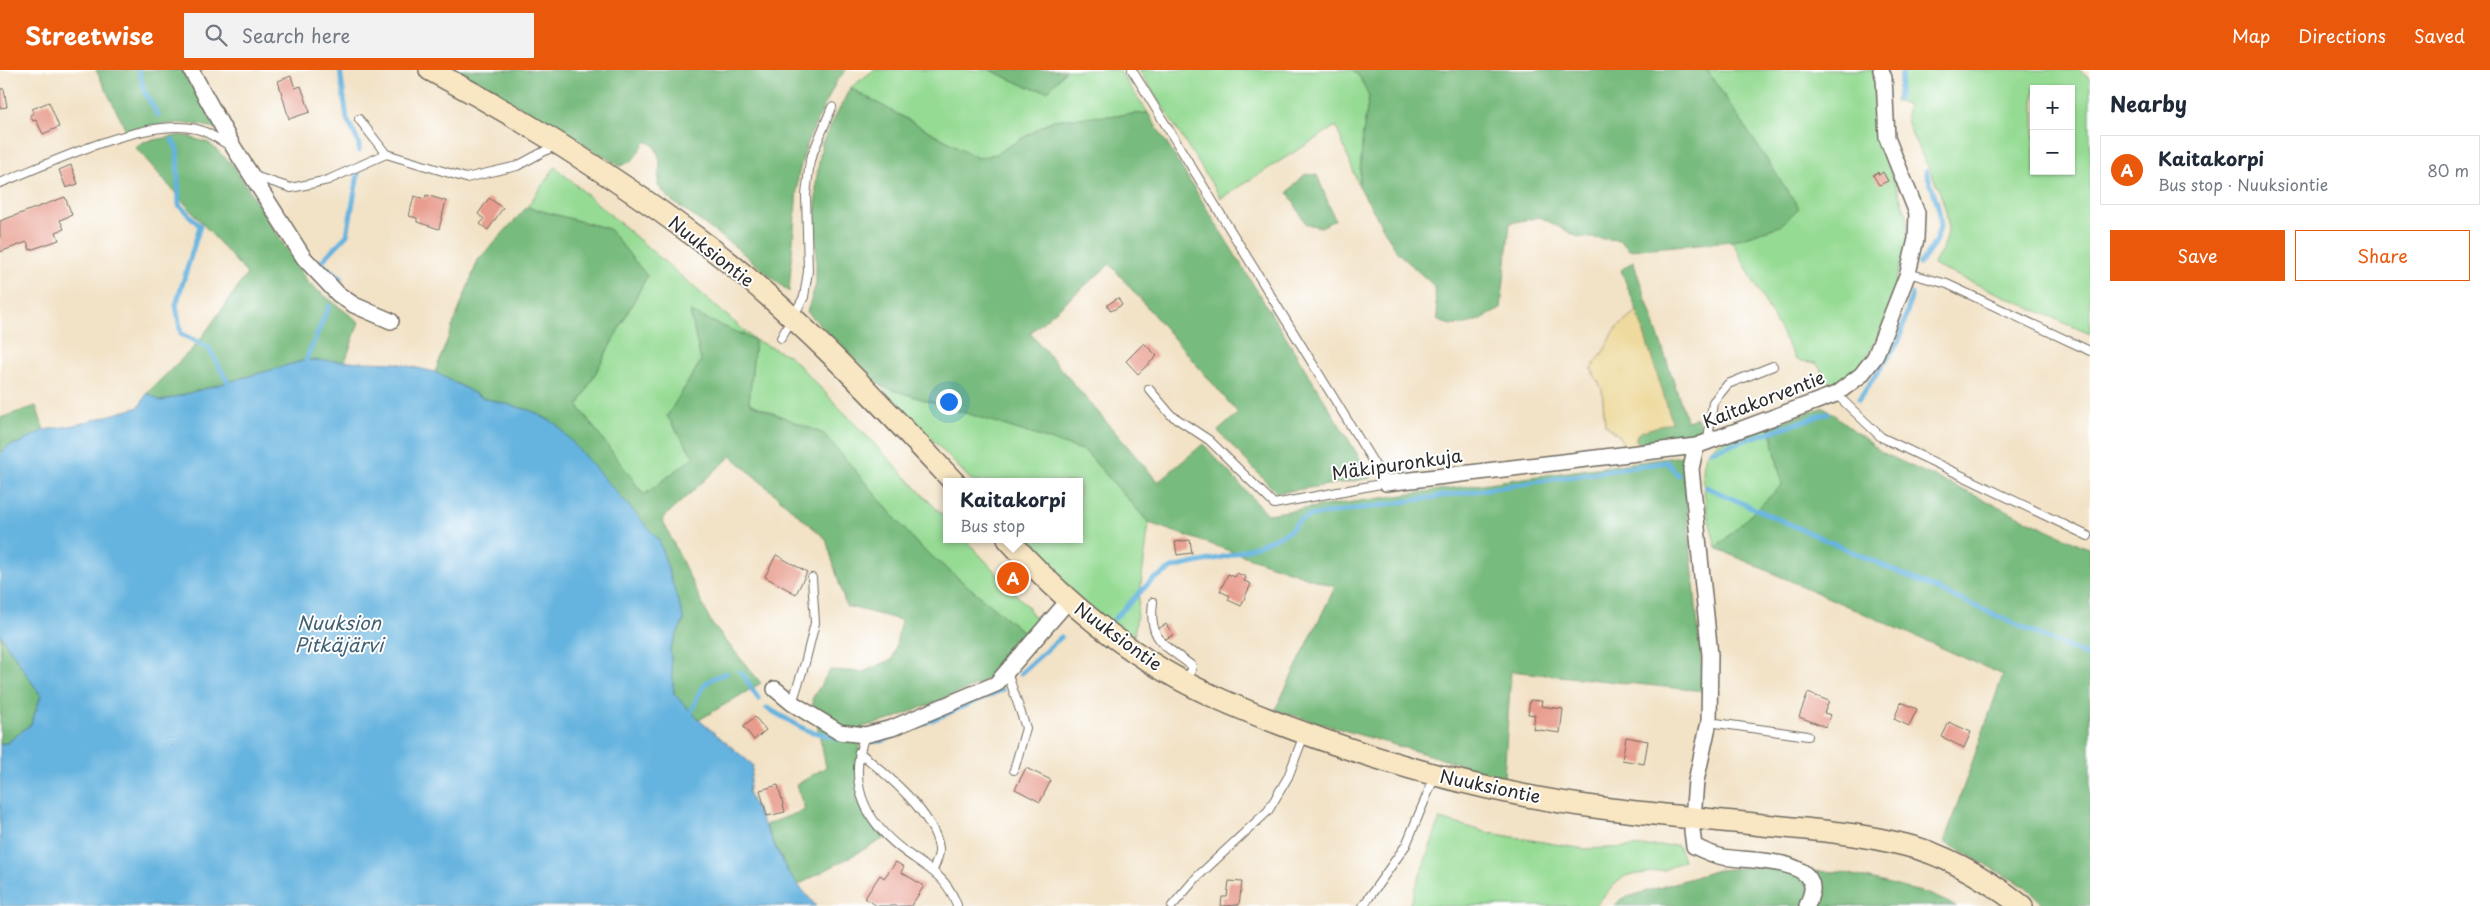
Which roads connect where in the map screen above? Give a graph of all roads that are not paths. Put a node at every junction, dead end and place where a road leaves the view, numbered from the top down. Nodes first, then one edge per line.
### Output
1 (192, 70) edge
2 (430, 70) edge
3 (1132, 70) edge
4 (1881, 70) edge
5 (832, 107) dead end
6 (358, 119) dead end
7 (559, 143) junction
8 (234, 148) junction
9 (386, 154) junction
10 (252, 175) junction
11 (0, 183) edge
12 (1908, 273) junction
13 (792, 319) junction
14 (391, 321) dead end
15 (782, 338) dead end
16 (2090, 352) edge
17 (1773, 366) dead end
18 (1149, 389) dead end
19 (1836, 394) junction
20 (1702, 443) junction
21 (950, 478) edge
22 (1386, 483) junction
23 (2088, 536) dead end
24 (1012, 543) edge
25 (812, 578) dead end
26 (1068, 601) junction
27 (1153, 602) dead end
28 (1007, 672) junction
29 (1187, 684) junction
30 (775, 689) dead end
31 (792, 703) junction
32 (1709, 722) junction
33 (1304, 734) junction
34 (865, 735) junction
35 (1808, 736) dead end
36 (859, 752) junction
37 (1014, 770) dead end
38 (1435, 776) junction
39 (1693, 817) junction
40 (933, 870) junction
41 (957, 905) dead end
42 (1172, 906) edge
43 (1363, 906) edge
44 (1808, 906) edge
45 (2022, 906) edge

1 - 8 street
2 - 7 street, Nuuksiontie
3 - 22 lane
4 - 12 street, Kaitakorventie
5 - 13 lane
6 - 9 lane
7 - 9 lane
7 - 13 street, Nuuksiontie
8 - 10 street
8 - 11 lane
9 - 10 lane
10 - 14 street
12 - 16 lane
12 - 19 street, Kaitakorventie
13 - 15 lane
13 - 21 street, Nuuksiontie
17 - 20 lane
18 - 22 lane, Mäkipuronkuja
19 - 20 street, Kaitakorventie
19 - 23 lane
20 - 22 street, Mäkipuronkuja
20 - 32 street, Kaitakorventie
24 - 26 street, Nuuksiontie
25 - 31 lane
26 - 28 street
26 - 29 street, Nuuksiontie
27 - 29 lane
28 - 34 street
28 - 37 lane
29 - 33 street, Nuuksiontie
30 - 31 street
31 - 34 street
32 - 35 lane
32 - 39 street, Kaitakorventie
33 - 38 street, Nuuksiontie
33 - 42 lane
34 - 36 lane
36 - 40 lane
36 - 40 lane
38 - 39 street, Nuuksiontie
38 - 43 lane
39 - 44 street, Kaitakorventie
39 - 45 street, Nuuksiontie
40 - 41 lane

